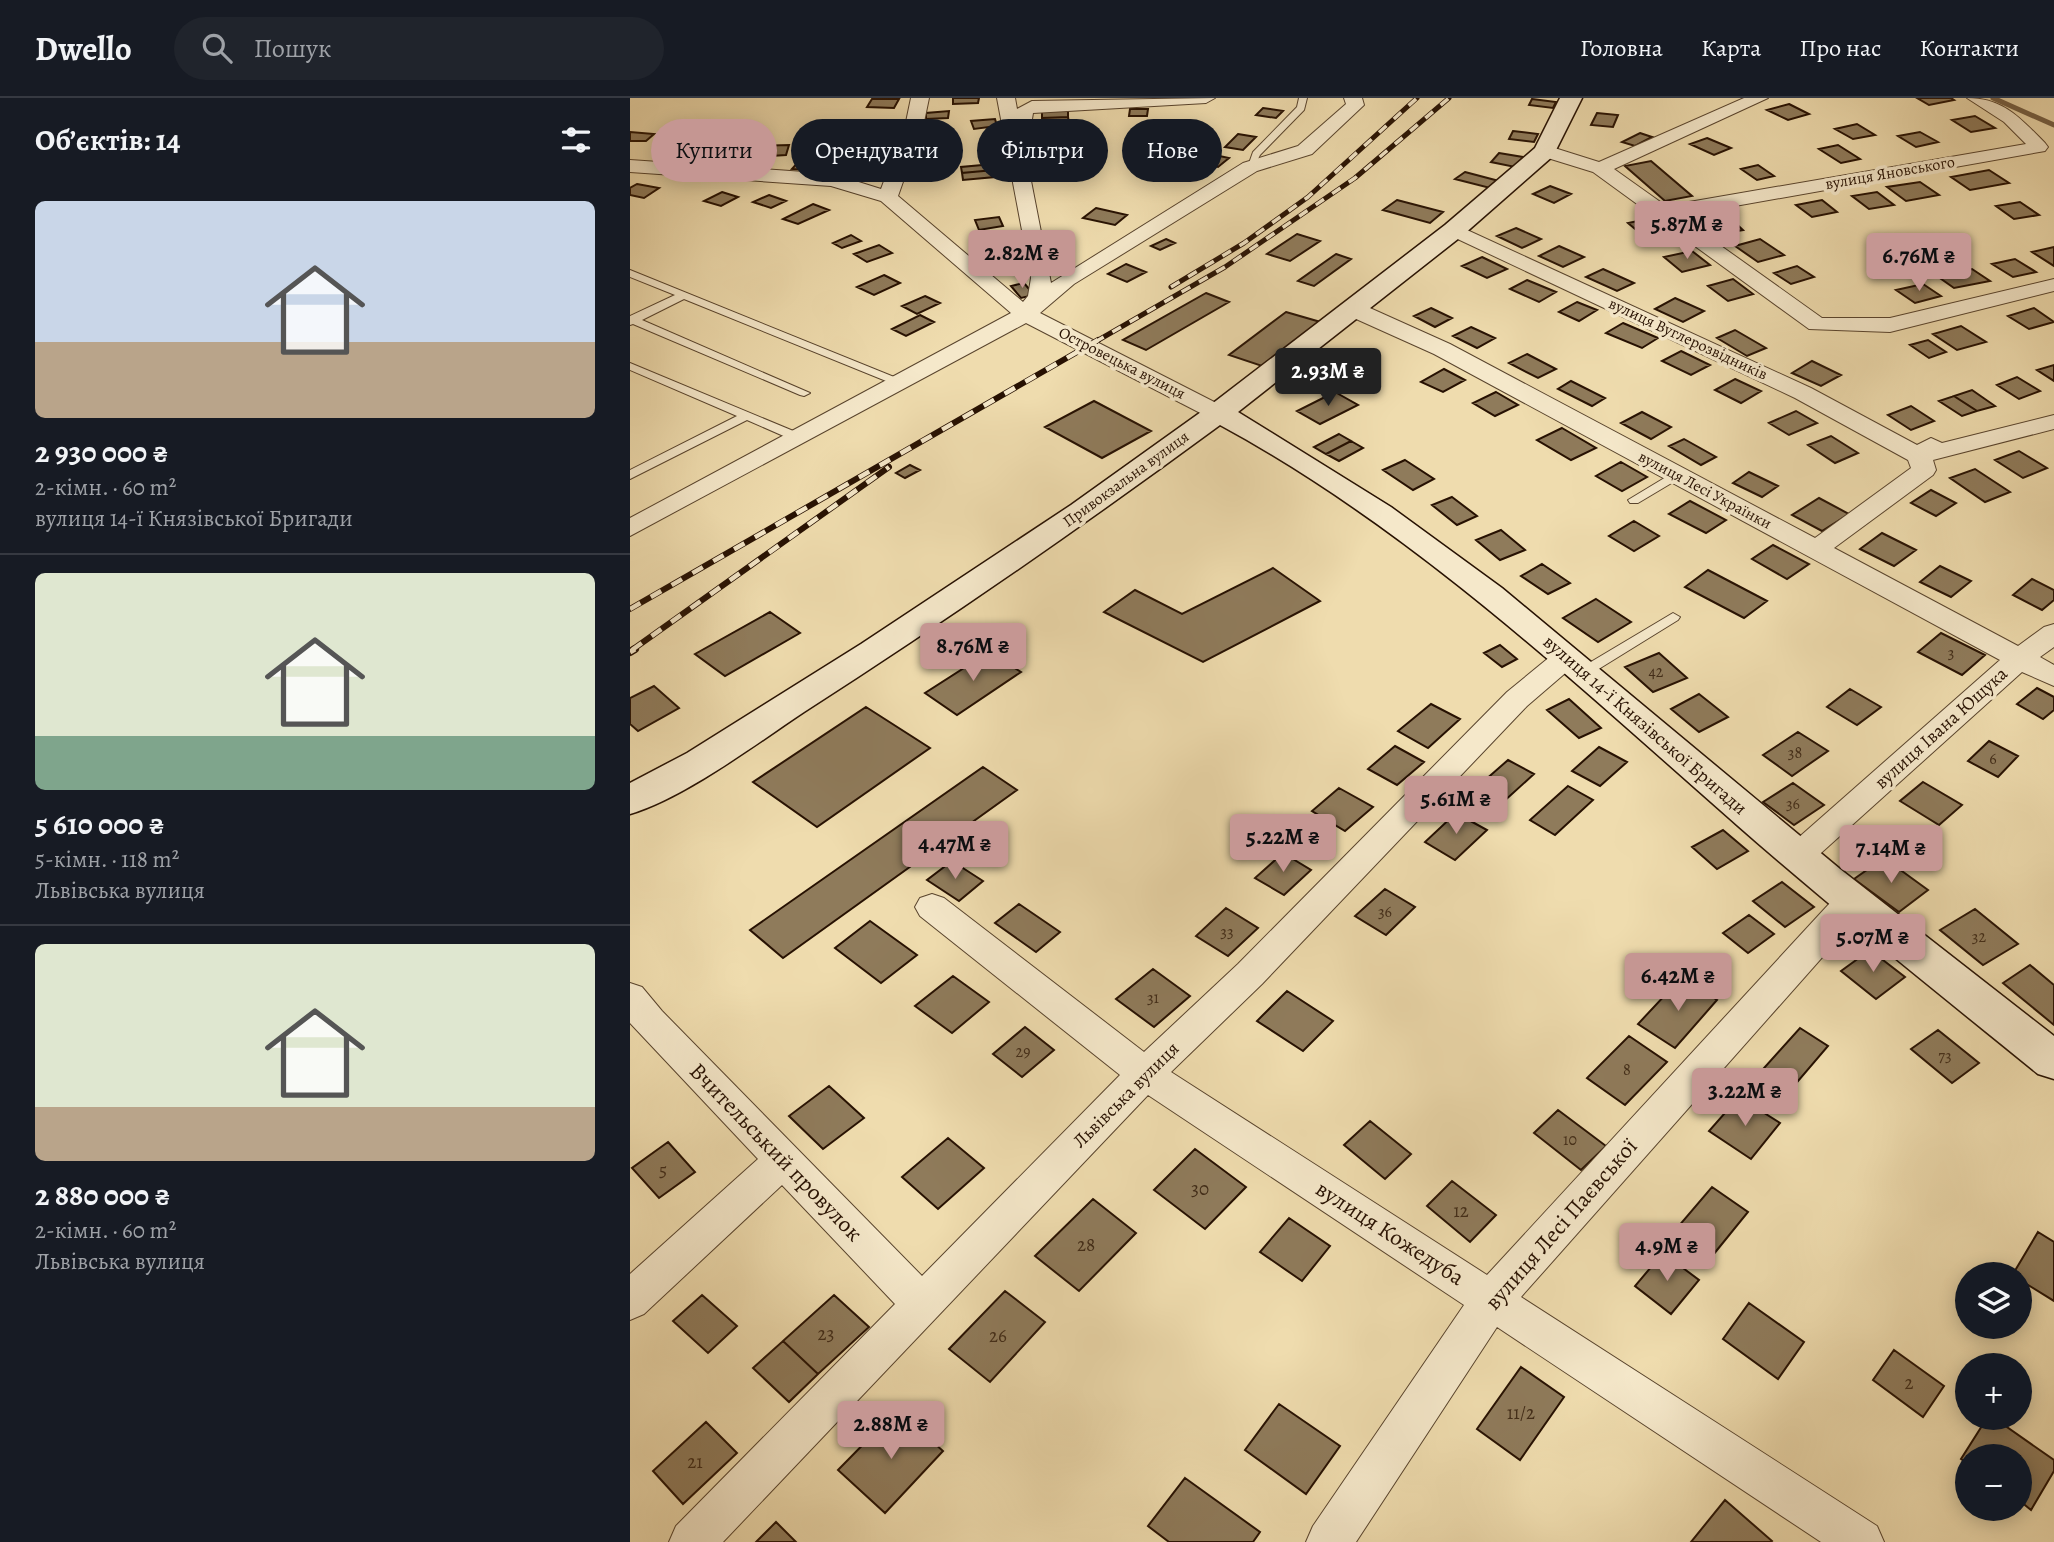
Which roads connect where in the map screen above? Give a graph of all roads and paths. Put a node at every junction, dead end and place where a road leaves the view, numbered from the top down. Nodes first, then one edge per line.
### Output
1 (920, 98) edge
2 (1006, 98) edge
3 (1206, 98) edge
4 (1303, 98) edge
5 (1353, 98) edge
6 (1571, 98) edge
7 (1759, 98) edge
8 (1976, 98) edge
9 (1011, 119) edge
10 (1023, 119) edge
11 (1545, 151) junction
12 (630, 166) edge
13 (1250, 167) junction
14 (1600, 168) junction
15 (1023, 182) edge
16 (888, 197) junction
17 (1662, 213) junction
18 (1454, 230) junction
19 (630, 273) edge
20 (2054, 285) edge
21 (683, 295) junction
22 (1353, 309) junction
23 (1026, 314) junction
24 (631, 321) edge
25 (630, 366) edge
26 (900, 383) junction
27 (804, 393) dead end
28 (2054, 404) edge
29 (1218, 413) junction
30 (746, 416) junction
31 (2054, 422) edge
32 (799, 438) junction
33 (1919, 456) junction
34 (630, 475) edge
35 (1676, 475) junction
36 (1634, 500) dead end
37 (630, 528) edge
38 (1817, 548) junction
39 (1673, 617) dead end
40 (2054, 633) edge
41 (2020, 658) junction
42 (1576, 664) junction
43 (2054, 677) edge
44 (630, 800) edge
45 (1800, 855) junction
46 (1853, 900) junction
47 (932, 907) dead end
48 (636, 1018) edge
49 (2054, 1061) edge
50 (1145, 1074) junction
51 (783, 1160) junction
52 (1492, 1299) junction
53 (630, 1301) edge
54 (923, 1305) junction
55 (692, 1542) edge
56 (1329, 1542) edge
57 (1861, 1542) edge

1 - 16 street
2 - 9 street
3 - 10 street
4 - 13 lane
5 - 13 street
6 - 11 street, Привокзальна вулиця
7 - 14 street
8 - 17 street, вулиця Яновського
11 - 14 street
11 - 18 street, Привокзальна вулиця
12 - 16 street, Островецька вулиця
13 - 23 street
14 - 17 street
15 - 23 street
16 - 23 street, Островецька вулиця
17 - 20 street
18 - 22 street, Привокзальна вулиця
18 - 33 street, вулиця Вуглерозвідників
19 - 21 lane
21 - 24 lane
21 - 26 lane
22 - 29 street, Привокзальна вулиця
22 - 35 street, вулиця Лесі Українки
23 - 26 street
23 - 29 street, Островецька вулиця
24 - 27 lane
25 - 30 lane
26 - 32 street
28 - 33 street
29 - 42 street, вулиця 14-ї Князівської Бригади
29 - 44 street, Привокзальна вулиця
30 - 32 lane
30 - 34 lane
31 - 33 street
32 - 37 street
33 - 38 street
35 - 36 lane
35 - 38 street, вулиця Лесі Українки
38 - 41 street, вулиця Лесі Українки
39 - 42 lane
40 - 41 street, вулиця Івана Ющука
41 - 43 street, вулиця Лесі Українки
41 - 45 street, вулиця Івана Ющука
42 - 45 street, вулиця 14-ї Князівської Бригади
42 - 50 street, Львівська вулиця
45 - 46 street, вулиця 14-ї Князівської Бригади
46 - 49 street, вулиця 14-ї Князівської Бригади
46 - 52 street, вулиця Лесі Паєвської
47 - 50 street, вулиця Кожедуба
48 - 51 street, Вчительський провулок
50 - 52 street, вулиця Кожедуба
50 - 54 street, Львівська вулиця
51 - 53 street
51 - 54 street, Вчительський провулок
52 - 56 street, вулиця Лесі Паєвської
52 - 57 street, вулиця Кожедуба
54 - 55 street, Львівська вулиця

